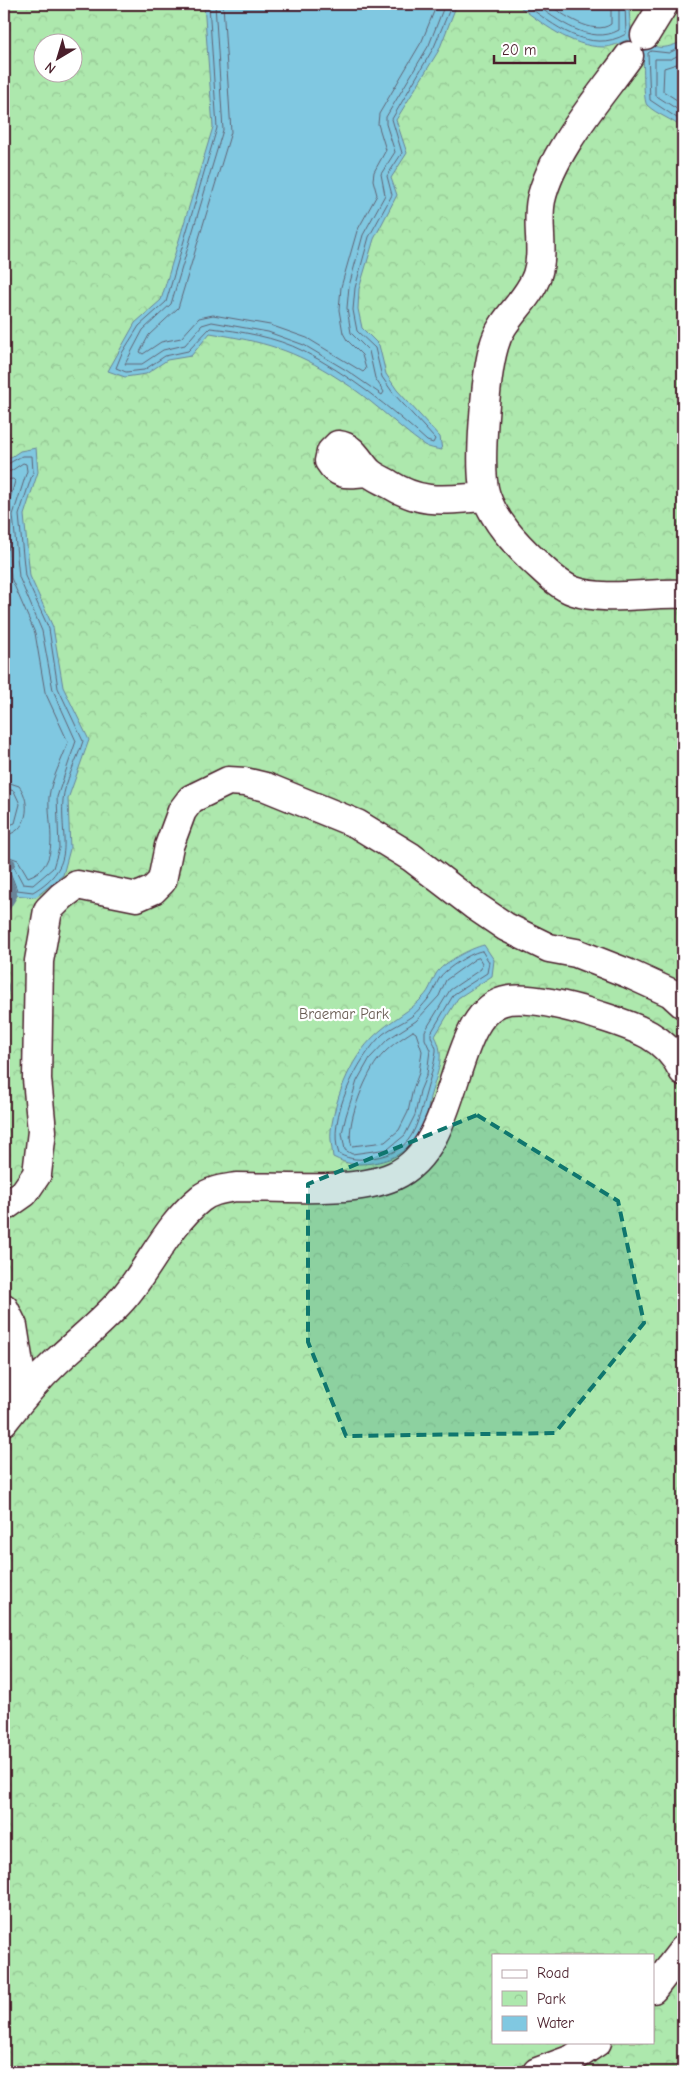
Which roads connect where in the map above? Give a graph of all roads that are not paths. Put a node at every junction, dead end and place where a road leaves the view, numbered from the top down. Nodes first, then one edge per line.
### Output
1 (664, 4) edge
2 (369, 472) dead end
3 (486, 497) junction
4 (683, 594) edge
5 (683, 1004) edge
6 (683, 1071) edge
7 (4, 1207) edge
8 (4, 1308) edge
9 (24, 1396) junction
10 (4, 1421) edge
11 (683, 1950) edge
12 (654, 1988) edge
13 (594, 2044) edge
14 (537, 2072) edge

1 - 3 lane
2 - 3 lane
3 - 4 lane
5 - 7 lane
6 - 9 lane
8 - 9 lane
9 - 10 lane
11 - 12 lane
13 - 14 lane

